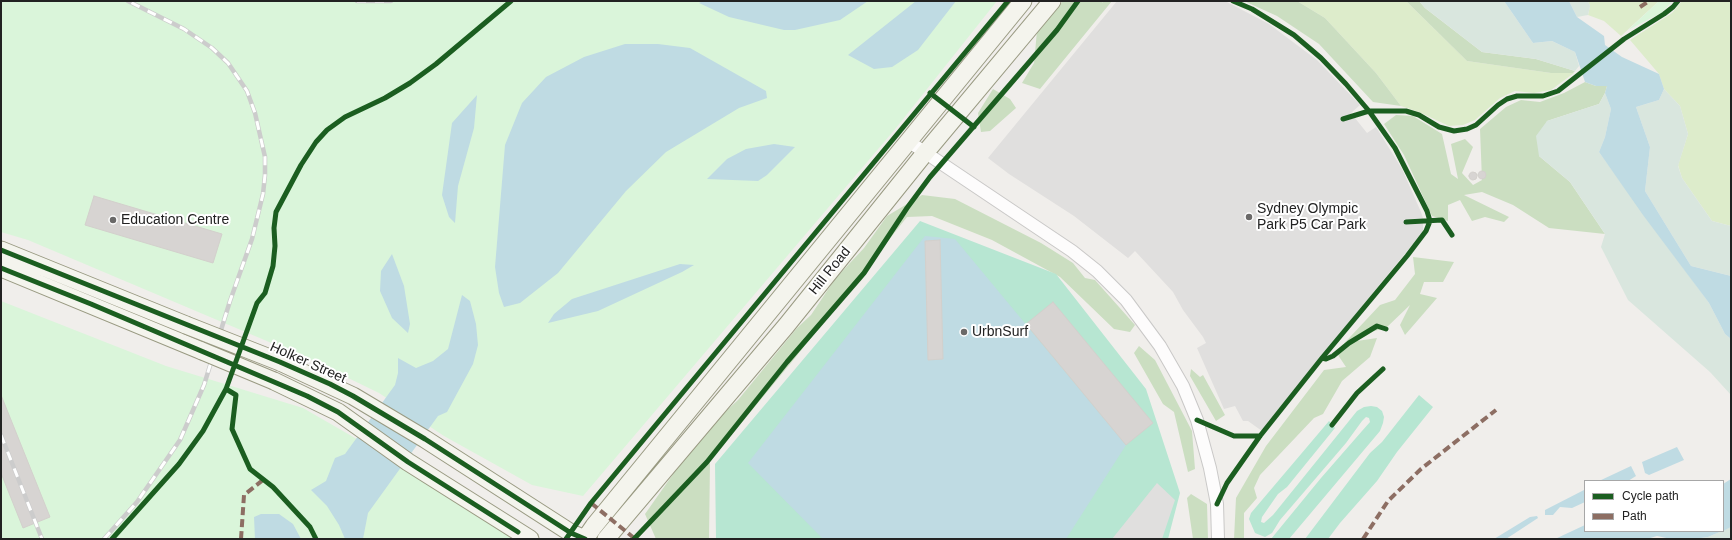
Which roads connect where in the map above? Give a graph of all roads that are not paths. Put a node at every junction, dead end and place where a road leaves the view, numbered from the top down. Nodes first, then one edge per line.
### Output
1 (1023, 1) edge
2 (1052, 1) edge
3 (908, 141) junction
4 (925, 153) junction
5 (1, 250) edge
6 (1, 268) edge
7 (523, 537) edge
8 (585, 539) edge
9 (606, 539) edge
10 (1218, 539) edge

1 - 3 street, Hill Road
2 - 4 street, Hill Road
3 - 4 street
3 - 8 street, Hill Road
4 - 9 street, Hill Road
4 - 10 street
5 - 8 street, Holker Street, bridge
6 - 7 street, bridge

